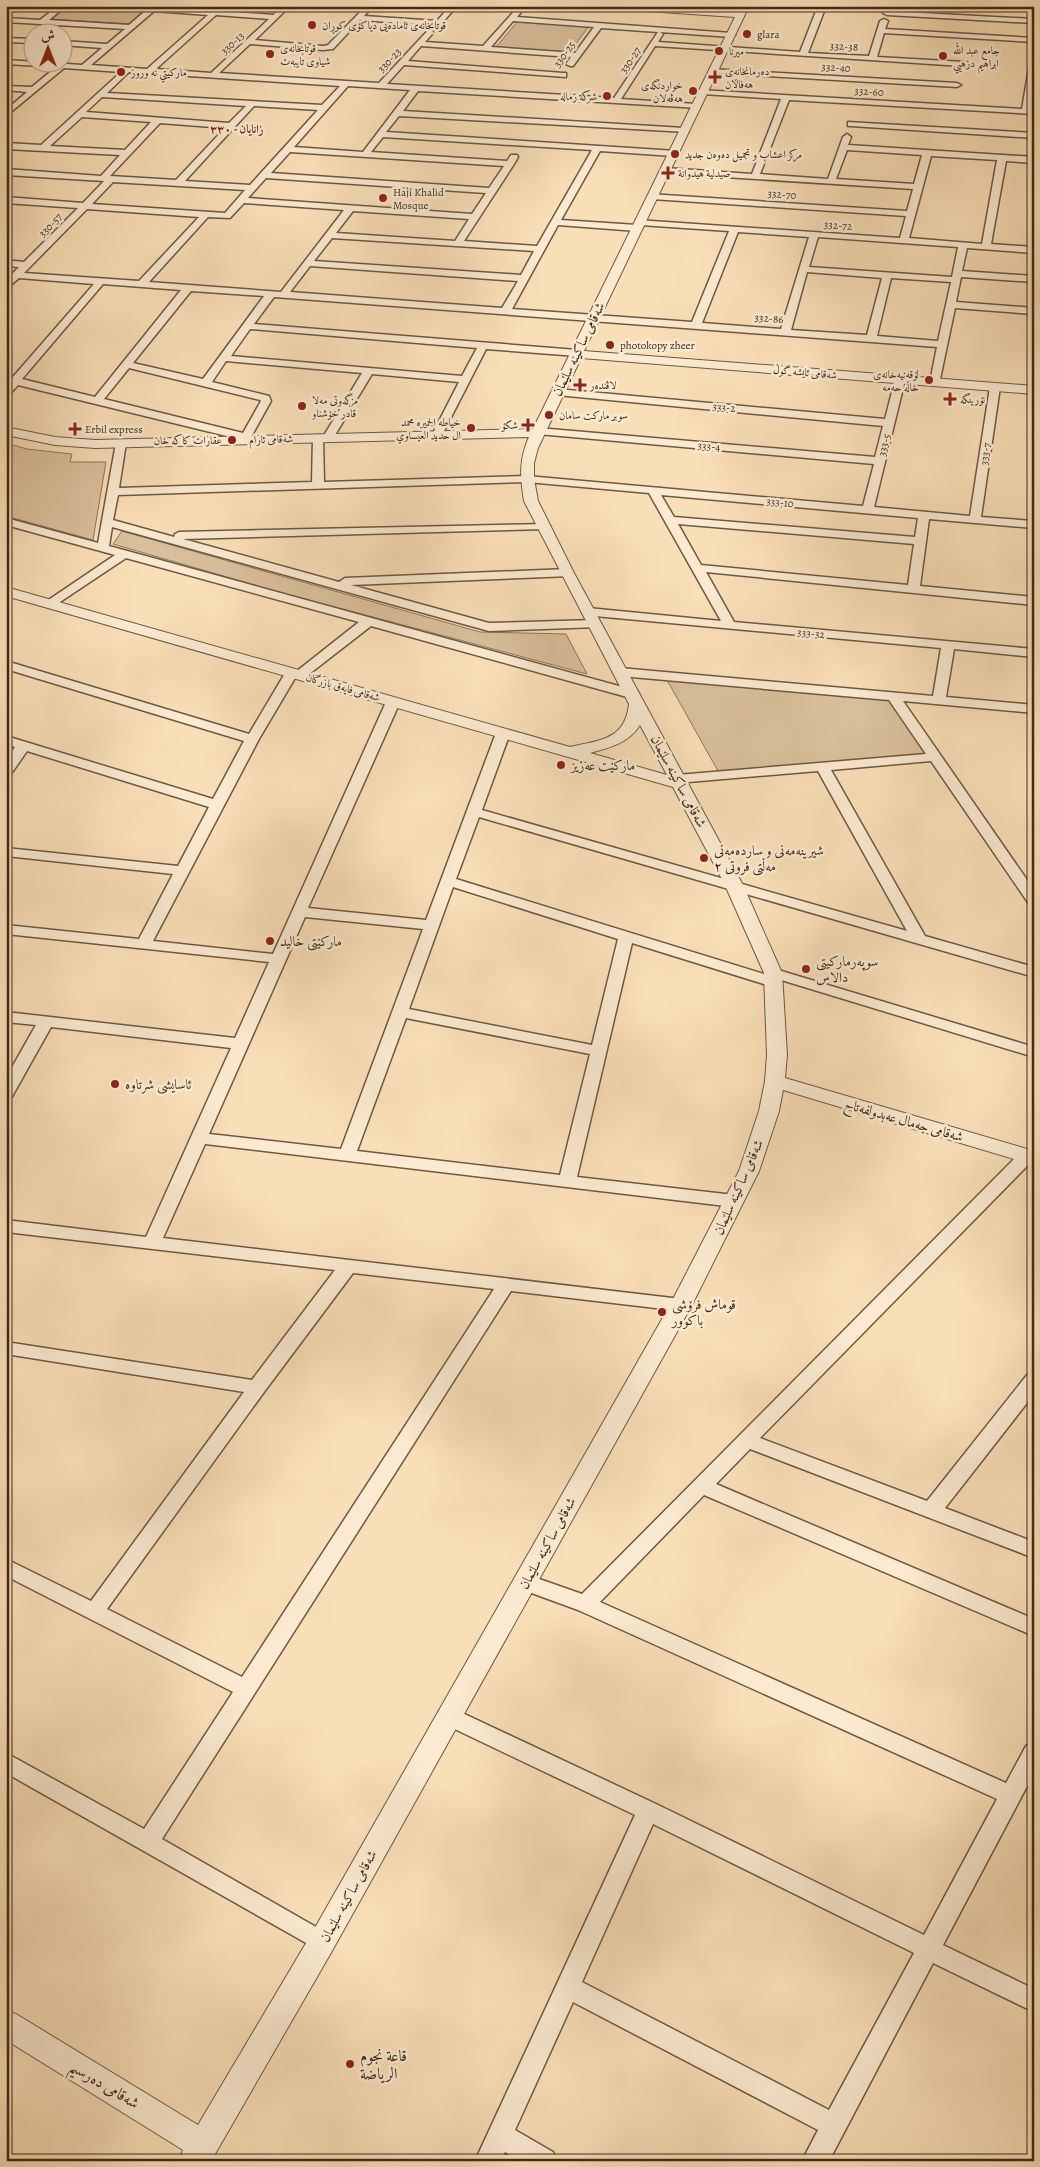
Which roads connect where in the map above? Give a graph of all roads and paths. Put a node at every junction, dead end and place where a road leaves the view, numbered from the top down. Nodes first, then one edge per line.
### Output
1 (63, 6) edge
2 (287, 6) edge
3 (370, 6) edge
4 (454, 6) edge
5 (523, 6) edge
6 (616, 6) edge
7 (822, 6) edge
8 (154, 8) edge
9 (672, 8) edge
10 (888, 10) edge
11 (743, 11) edge
12 (214, 13) junction
13 (276, 17) junction
14 (358, 18) junction
15 (512, 19) junction
16 (6, 20) edge
17 (1034, 21) edge
18 (42, 22) joint
19 (438, 23) junction
20 (72, 24) edge
21 (599, 26) junction
22 (131, 27) junction
23 (661, 30) junction
24 (881, 31) junction
25 (969, 36) junction
26 (6, 40) edge
27 (1034, 40) edge
28 (22, 41) edge
29 (249, 42) junction
30 (727, 43) junction
31 (72, 44) edge
32 (419, 44) junction
33 (654, 44) junction
34 (967, 45) dead end
35 (109, 46) junction
36 (486, 49) junction
37 (577, 55) junction
38 (803, 55) junction
39 (965, 55) dead end
40 (872, 59) junction
41 (6, 62) edge
42 (1034, 62) edge
43 (22, 63) edge
44 (402, 63) junction
45 (72, 66) edge
46 (84, 67) junction
47 (127, 70) junction
48 (149, 71) junction
49 (713, 71) junction
50 (55, 72) edge
51 (213, 75) junction
52 (346, 84) junction
53 (957, 85) junction
54 (381, 86) junction
55 (6, 88) edge
56 (416, 88) junction
57 (34, 90) junction
58 (101, 95) junction
59 (786, 97) junction
60 (699, 99) junction
61 (616, 100) junction
62 (252, 104) junction
63 (324, 108) junction
64 (1029, 112) edge
65 (397, 113) junction
66 (854, 113) junction
67 (6, 114) edge
68 (80, 114) junction
69 (158, 120) junction
70 (231, 126) junction
71 (684, 130) junction
72 (381, 134) junction
73 (1034, 136) edge
74 (524, 143) junction
75 (6, 146) edge
76 (843, 147) junction
77 (43, 148) junction
78 (597, 148) junction
79 (287, 149) junction
80 (927, 152) junction
81 (127, 153) junction
82 (365, 154) junction
83 (1002, 157) junction
84 (1034, 160) edge
85 (669, 162) junction
86 (510, 164) junction
87 (6, 172) edge
88 (264, 175) junction
89 (755, 177) junction
90 (107, 178) junction
91 (831, 182) junction
92 (178, 183) junction
93 (917, 187) junction
94 (252, 188) junction
95 (492, 191) junction
96 (652, 196) junction
97 (6, 200) edge
98 (241, 200) junction
99 (85, 205) junction
100 (350, 208) junction
101 (206, 214) junction
102 (911, 214) junction
103 (476, 217) junction
104 (555, 222) junction
105 (638, 225) junction
106 (734, 229) junction
107 (814, 234) junction
108 (329, 235) junction
109 (904, 241) junction
110 (458, 244) junction
111 (963, 245) junction
112 (986, 247) junction
113 (540, 249) junction
114 (1034, 250) edge
115 (6, 263) edge
116 (308, 263) junction
117 (28, 265) junction
118 (803, 269) junction
119 (18, 275) junction
120 (887, 275) junction
121 (956, 277) junction
122 (523, 278) junction
123 (1034, 279) edge
124 (102, 281) junction
125 (142, 284) junction
126 (6, 286) edge
127 (188, 288) junction
128 (272, 294) junction
129 (283, 295) junction
130 (951, 305) junction
131 (1034, 311) edge
132 (505, 312) junction
133 (593, 318) junction
134 (248, 326) junction
135 (696, 326) junction
136 (785, 332) junction
137 (871, 338) junction
138 (943, 344) junction
139 (484, 345) junction
140 (576, 353) junction
141 (223, 358) junction
142 (127, 364) junction
143 (369, 371) junction
144 (465, 379) junction
145 (900, 380) junction
146 (16, 381) junction
147 (206, 382) junction
148 (935, 382) junction
149 (995, 387) junction
150 (1034, 390) edge
151 (6, 392) edge
152 (558, 392) junction
153 (98, 400) junction
154 (890, 423) junction
155 (6, 431) edge
156 (538, 432) junction
157 (437, 435) junction
158 (323, 438) junction
159 (245, 439) junction
160 (121, 444) junction
161 (880, 461) junction
162 (527, 479) junction
163 (318, 486) junction
164 (652, 491) junction
165 (113, 492) junction
166 (868, 510) junction
167 (924, 516) junction
168 (670, 520) junction
169 (975, 520) junction
170 (6, 521) edge
171 (108, 522) junction
172 (544, 526) junction
173 (1034, 526) edge
174 (161, 537) junction
175 (921, 541) junction
176 (103, 547) junction
177 (125, 553) junction
178 (698, 568) junction
179 (567, 573) junction
180 (329, 583) junction
181 (914, 589) junction
182 (8, 595) edge
183 (1034, 601) edge
184 (50, 603) junction
185 (592, 618) junction
186 (368, 621) junction
187 (730, 625) junction
188 (948, 645) junction
189 (1034, 653) edge
190 (6, 665) edge
191 (620, 672) junction
192 (295, 674) junction
193 (893, 696) junction
194 (635, 699) junction
195 (939, 700) junction
196 (393, 702) junction
197 (1034, 709) edge
198 (503, 733) junction
199 (252, 739) junction
200 (6, 740) edge
201 (23, 746) junction
202 (571, 753) junction
203 (935, 757) junction
204 (822, 766) junction
205 (6, 771) edge
206 (679, 781) junction
207 (217, 806) junction
208 (475, 812) junction
209 (6, 852) edge
210 (182, 872) junction
211 (449, 881) junction
212 (734, 885) junction
213 (1034, 901) edge
214 (301, 912) junction
215 (433, 925) junction
216 (6, 929) edge
217 (626, 936) junction
218 (919, 939) junction
219 (144, 944) junction
220 (280, 959) junction
221 (1034, 972) edge
222 (773, 977) junction
223 (400, 1012) junction
224 (6, 1017) edge
225 (46, 1022) junction
226 (242, 1044) junction
227 (598, 1051) junction
228 (1034, 1052) edge
229 (775, 1081) junction
230 (6, 1093) edge
231 (200, 1138) junction
232 (346, 1155) junction
233 (1030, 1157) edge
234 (566, 1181) junction
235 (734, 1201) junction
236 (6, 1226) edge
237 (152, 1243) junction
238 (348, 1266) junction
239 (506, 1285) junction
240 (681, 1305) junction
241 (6, 1348) edge
242 (257, 1387) junction
243 (1030, 1389) edge
244 (746, 1440) junction
245 (702, 1486) junction
246 (931, 1510) junction
247 (1034, 1550) edge
248 (6, 1567) edge
249 (525, 1582) junction
250 (585, 1604) junction
251 (94, 1612) junction
252 (1034, 1628) edge
253 (246, 1689) junction
254 (448, 1716) junction
255 (1034, 1752) edge
256 (6, 1762) edge
257 (1011, 1795) junction
258 (648, 1811) junction
259 (148, 1842) junction
260 (322, 1942) junction
261 (928, 1949) junction
262 (568, 1987) junction
263 (1034, 2001) edge
264 (6, 2024) edge
265 (834, 2124) junction
266 (500, 2135) junction
267 (198, 2153) edge
268 (488, 2161) edge
269 (544, 2161) edge
270 (815, 2161) edge

1 - 18 street
2 - 13 street, 330-13
3 - 14 street
4 - 19 street, 330-23
5 - 15 street
6 - 9 street
7 - 38 street
8 - 12 street
8 - 22 street
9 - 11 street
10 - 17 street
10 - 24 street
11 - 30 street, شەقامی ساکینە سلێمان
12 - 13 street
12 - 48 street
13 - 29 street, 330-13
14 - 19 street
14 - 29 street
15 - 21 street
15 - 36 street
16 - 18 street
19 - 32 street, 330-23
20 - 22 street
21 - 23 street
21 - 37 street, 330-25
22 - 35 street
23 - 30 street
23 - 33 street, 330-27
24 - 25 street
24 - 40 street
25 - 27 street
25 - 34 street
26 - 28 street
29 - 51 street, 330-13
30 - 33 street
30 - 38 street, 332-38
30 - 49 street, شەقامی ساکینە سلێمان
31 - 35 street
32 - 36 street
32 - 44 street, 330-23
33 - 61 street, 330-27
35 - 46 street
36 - 37 street
37 - 44 street, 330-25
38 - 40 street, 332-38
39 - 53 street
40 - 53 street, 332-38
41 - 43 street, 332-60
42 - 64 street
44 - 54 street, 330-23
45 - 46 street, 332-60
46 - 47 street, 332-60
47 - 48 street, 332-60
47 - 58 street
48 - 51 street, 332-60
49 - 53 street, 332-40
49 - 60 street, شەقامی ساکینە سلێمان
50 - 57 street
51 - 52 street, 332-60
52 - 54 street, 332-60
52 - 63 street
53 - 64 street, 332-60
53 - 66 street, 332-60
54 - 56 street, 332-60
55 - 57 street
56 - 61 street, 332-60
56 - 65 street
57 - 67 street
58 - 62 street
58 - 68 street
59 - 60 street, 332-60
59 - 66 street, 332-60
59 - 89 street
60 - 61 street, 332-60
60 - 71 street, شەقامی ساکینە سلێمان
62 - 63 street
62 - 70 street
63 - 79 street
65 - 71 street
65 - 72 street
66 - 73 street
66 - 76 street
68 - 69 street
68 - 77 street
69 - 70 street
69 - 81 street, 330-57
70 - 92 street
71 - 85 street, شەقامی ساکینە سلێمان
72 - 74 street
72 - 82 street
74 - 78 street
74 - 86 street
75 - 77 street
76 - 80 street
76 - 91 street
77 - 81 street
78 - 85 street
78 - 104 street
79 - 82 street
79 - 88 street
80 - 83 street
80 - 93 street
81 - 90 street, 330-57
82 - 86 street
83 - 84 street
83 - 112 street
85 - 89 street
85 - 96 street, شەقامی ساکینە سلێمان
86 - 95 street
87 - 90 street
88 - 94 street
88 - 95 street
89 - 91 street
90 - 92 street
90 - 99 street, 330-57
91 - 93 street
92 - 94 street
93 - 102 street
94 - 98 street
95 - 103 street
96 - 102 street, 332-70
96 - 105 street, شەقامی ساکینە سلێمان
97 - 99 street
98 - 100 street
98 - 101 street
99 - 101 street
99 - 117 street, 330-57
100 - 103 street
100 - 108 street
101 - 125 street
102 - 109 street
103 - 110 street
104 - 105 street, 332-72
104 - 113 street
105 - 106 street, 332-72
105 - 133 street, شەقامی ساکینە سلێمان
106 - 107 street, 332-72
106 - 135 street
107 - 109 street, 332-72
107 - 118 street
108 - 110 street
108 - 116 street
109 - 111 street, 332-72
110 - 113 street
111 - 112 street, 332-72
111 - 121 street
112 - 114 street, 332-72
113 - 122 street
115 - 117 street
116 - 122 street
116 - 129 street
117 - 119 street, 330-57
118 - 120 street
118 - 136 street
119 - 124 street, 332-86
119 - 126 street, 330-57
120 - 121 street
120 - 137 street
121 - 123 street
121 - 130 street
122 - 132 street
124 - 125 street, 332-86
124 - 146 street
125 - 127 street, 332-86
127 - 128 street, 332-86
127 - 142 street
128 - 129 street, 332-86
128 - 134 street
129 - 132 street, 332-86
130 - 131 street
130 - 138 street
132 - 133 street, 332-86
133 - 135 street, 332-86
133 - 140 street, شەقامی ساکینە سلێمان
134 - 139 street
134 - 141 street
135 - 136 street, 332-86
136 - 137 street, 332-86
137 - 138 street, 332-86
138 - 148 street
139 - 140 street
139 - 144 street
140 - 145 street, شەقامی ئایشە گوڵ
140 - 152 street, شەقامی ساکینە سلێمان
141 - 143 street
141 - 147 street
142 - 147 street
142 - 153 street
143 - 144 street
143 - 158 street
144 - 157 street
145 - 148 street, شەقامی ئایشە گوڵ
145 - 154 street, 333-5
146 - 151 street
146 - 153 street
147 - 159 street
148 - 149 street, شەقامی ئایشە گوڵ
149 - 150 street, شەقامی ئایشە گوڵ
149 - 169 street, 333-7
152 - 154 street, 333-2
152 - 156 street, شەقامی ساکینە سلێمان
153 - 159 street
154 - 161 street, 333-5
155 - 160 street, شەقامی ئارام
156 - 157 street, شەقامی ئارام
156 - 161 street, 333-4
156 - 162 street, شەقامی ساکینە سلێمان
157 - 158 street, شەقامی ئارام
158 - 159 street, شەقامی ئارام
158 - 163 street
159 - 160 street, شەقامی ئارام
160 - 165 street
161 - 166 street, 333-5
162 - 163 street, 333-10
162 - 164 street, 333-10
162 - 172 street, شەقامی ساکینە سلێمان
163 - 165 street, 333-10
164 - 166 street, 333-10
164 - 168 street
165 - 171 street
166 - 167 street, 333-10
167 - 169 street, 333-10
167 - 175 street
168 - 175 street
168 - 178 street
169 - 173 street, 333-10
170 - 176 street
171 - 174 street
171 - 176 street
172 - 174 street
172 - 179 street, شەقامی ساکینە سلێمان
174 - 180 street
175 - 181 street
176 - 177 street
177 - 184 street
177 - 186 street
178 - 181 street
178 - 187 street
179 - 180 street
179 - 185 street, شەقامی ساکینە سلێمان
180 - 185 street, 333-32
181 - 183 street
182 - 184 street, شەقامی فایەق بازرگان
184 - 192 street, شەقامی فایەق بازرگان
185 - 187 street, 333-32
185 - 191 street, شەقامی ساکینە سلێمان
186 - 192 street
186 - 194 street
187 - 188 street, 333-32
188 - 189 street, 333-32
188 - 195 street
190 - 199 street
191 - 193 street
191 - 194 street, شەقامی ساکینە سلێمان
192 - 196 street, شەقامی فایەق بازرگان
192 - 199 street
193 - 195 street
193 - 203 street
194 - 202 street
194 - 206 street, شەقامی ساکینە سلێمان
195 - 197 street
196 - 198 street, شەقامی فایەق بازرگان
196 - 214 street
198 - 202 street, شەقامی فایەق بازرگان
198 - 208 street
199 - 207 street
200 - 201 street
201 - 205 street
201 - 207 street
202 - 206 street, شەقامی فایەق بازرگان
203 - 204 street
203 - 213 street
204 - 206 street
204 - 218 street
206 - 212 street, شەقامی ساکینە سلێمان
207 - 210 street
208 - 211 street
208 - 212 street
209 - 210 street
210 - 219 street
211 - 215 street
211 - 217 street
212 - 218 street
212 - 222 street, شەقامی ساکینە سلێمان
214 - 215 street
214 - 220 street
215 - 223 street
216 - 219 street
217 - 222 street
217 - 227 street
218 - 221 street
219 - 220 street
220 - 226 street
222 - 228 street
222 - 229 street, شەقامی ساکینە سلێمان
223 - 227 street
223 - 232 street
224 - 225 street
225 - 226 street
225 - 230 street
226 - 231 street
227 - 234 street
229 - 233 street, شەقامی جەمال عەبدولفەتاح
229 - 235 street, شەقامی ساکینە سلێمان
231 - 232 street
231 - 237 street
232 - 234 street
233 - 244 street
234 - 235 street
235 - 240 street, شەقامی ساکینە سلێمان
236 - 237 street
237 - 238 street
238 - 239 street
238 - 242 street
239 - 240 street
239 - 253 street
240 - 249 street, شەقامی ساکینە سلێمان
241 - 242 street
242 - 251 street
243 - 246 street
244 - 245 street
244 - 246 street
245 - 250 street
245 - 252 street
246 - 247 street
248 - 251 street
249 - 250 street
249 - 254 street, شەقامی ساکینە سلێمان
250 - 257 street
251 - 253 street
253 - 259 street
254 - 258 street
254 - 260 street, شەقامی ساکینە سلێمان
255 - 257 street
256 - 259 street
257 - 261 street
258 - 261 street
258 - 262 street
259 - 260 street
260 - 267 street, شەقامی ساکینە سلێمان
261 - 263 street
261 - 265 street
262 - 265 street
262 - 266 street
264 - 267 street, شەقامی دەرسیم
265 - 270 street
266 - 268 street
266 - 269 street

